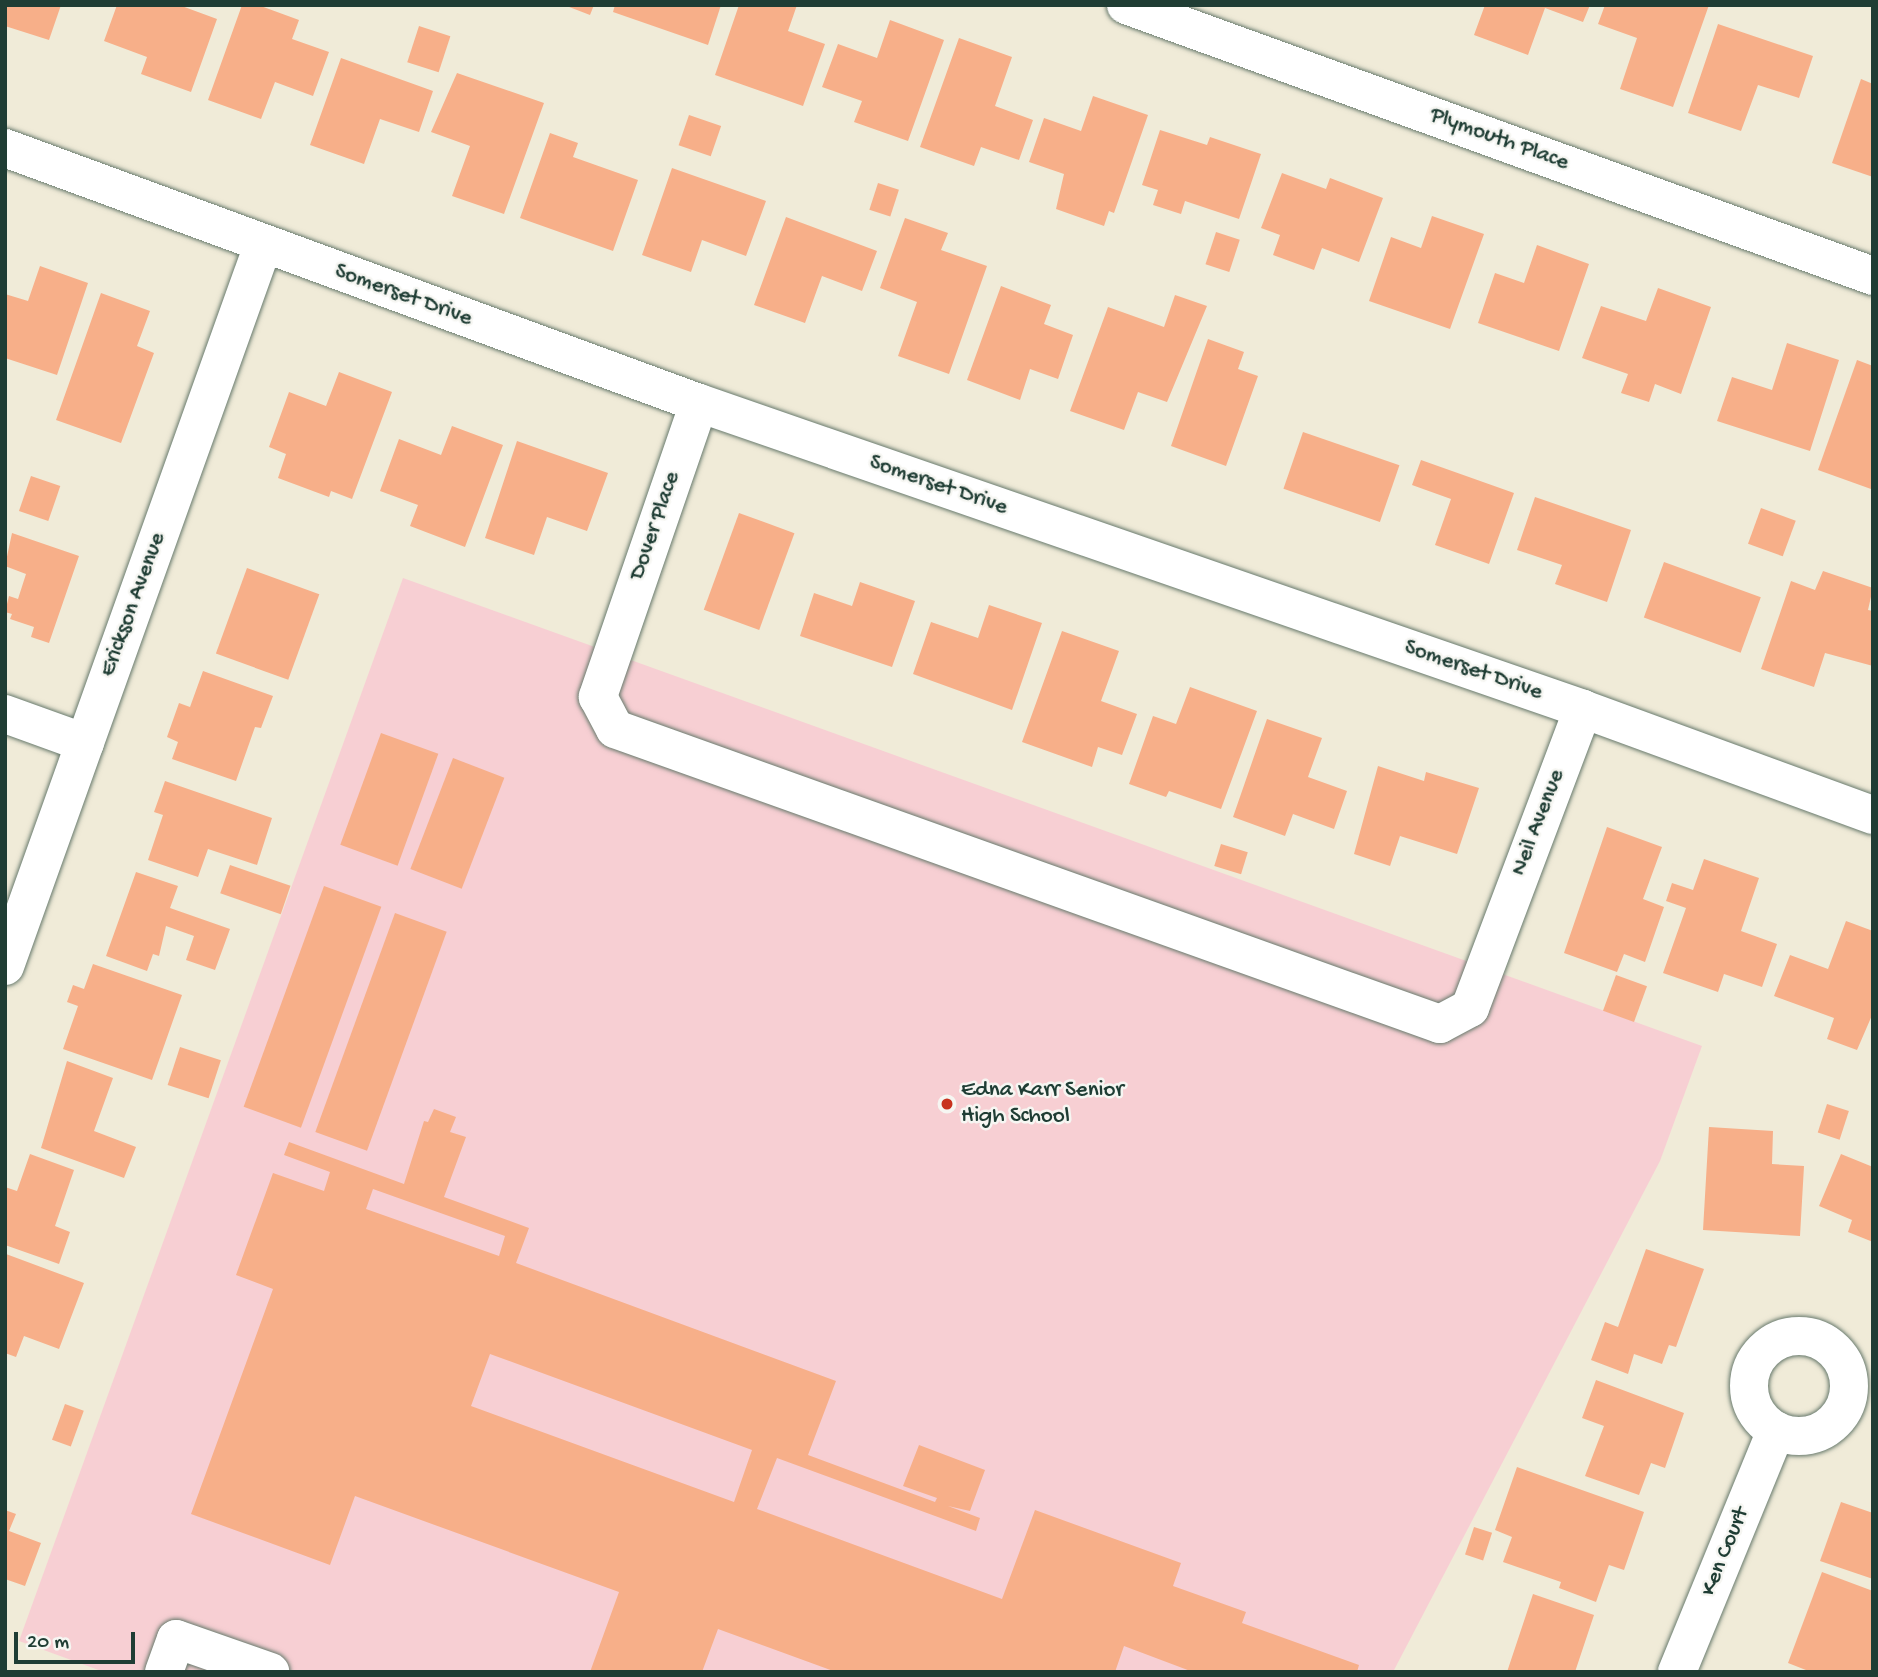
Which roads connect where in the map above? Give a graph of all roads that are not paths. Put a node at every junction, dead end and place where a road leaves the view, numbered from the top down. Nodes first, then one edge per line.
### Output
1 (1126, 5) edge
2 (5, 148) edge
3 (264, 245) junction
4 (1873, 276) edge
5 (699, 403) junction
6 (1583, 709) junction
7 (5, 714) edge
8 (85, 743) junction
9 (1873, 815) edge
10 (1495, 938) joint
11 (5, 966) edge
12 (1776, 1431) dead end
13 (164, 1672) edge
14 (270, 1672) edge
15 (1677, 1672) edge

1 - 4 street, Plymouth Place
2 - 3 street, Somerset Drive
3 - 5 street, Somerset Drive
3 - 8 street, Erickson Avenue
5 - 6 street, Somerset Drive
5 - 10 street, Dover Place
6 - 9 street, Somerset Drive
6 - 10 street, Neil Avenue
7 - 8 street
8 - 11 street, Erickson Avenue
12 - 15 street, Ken Court
13 - 14 street

